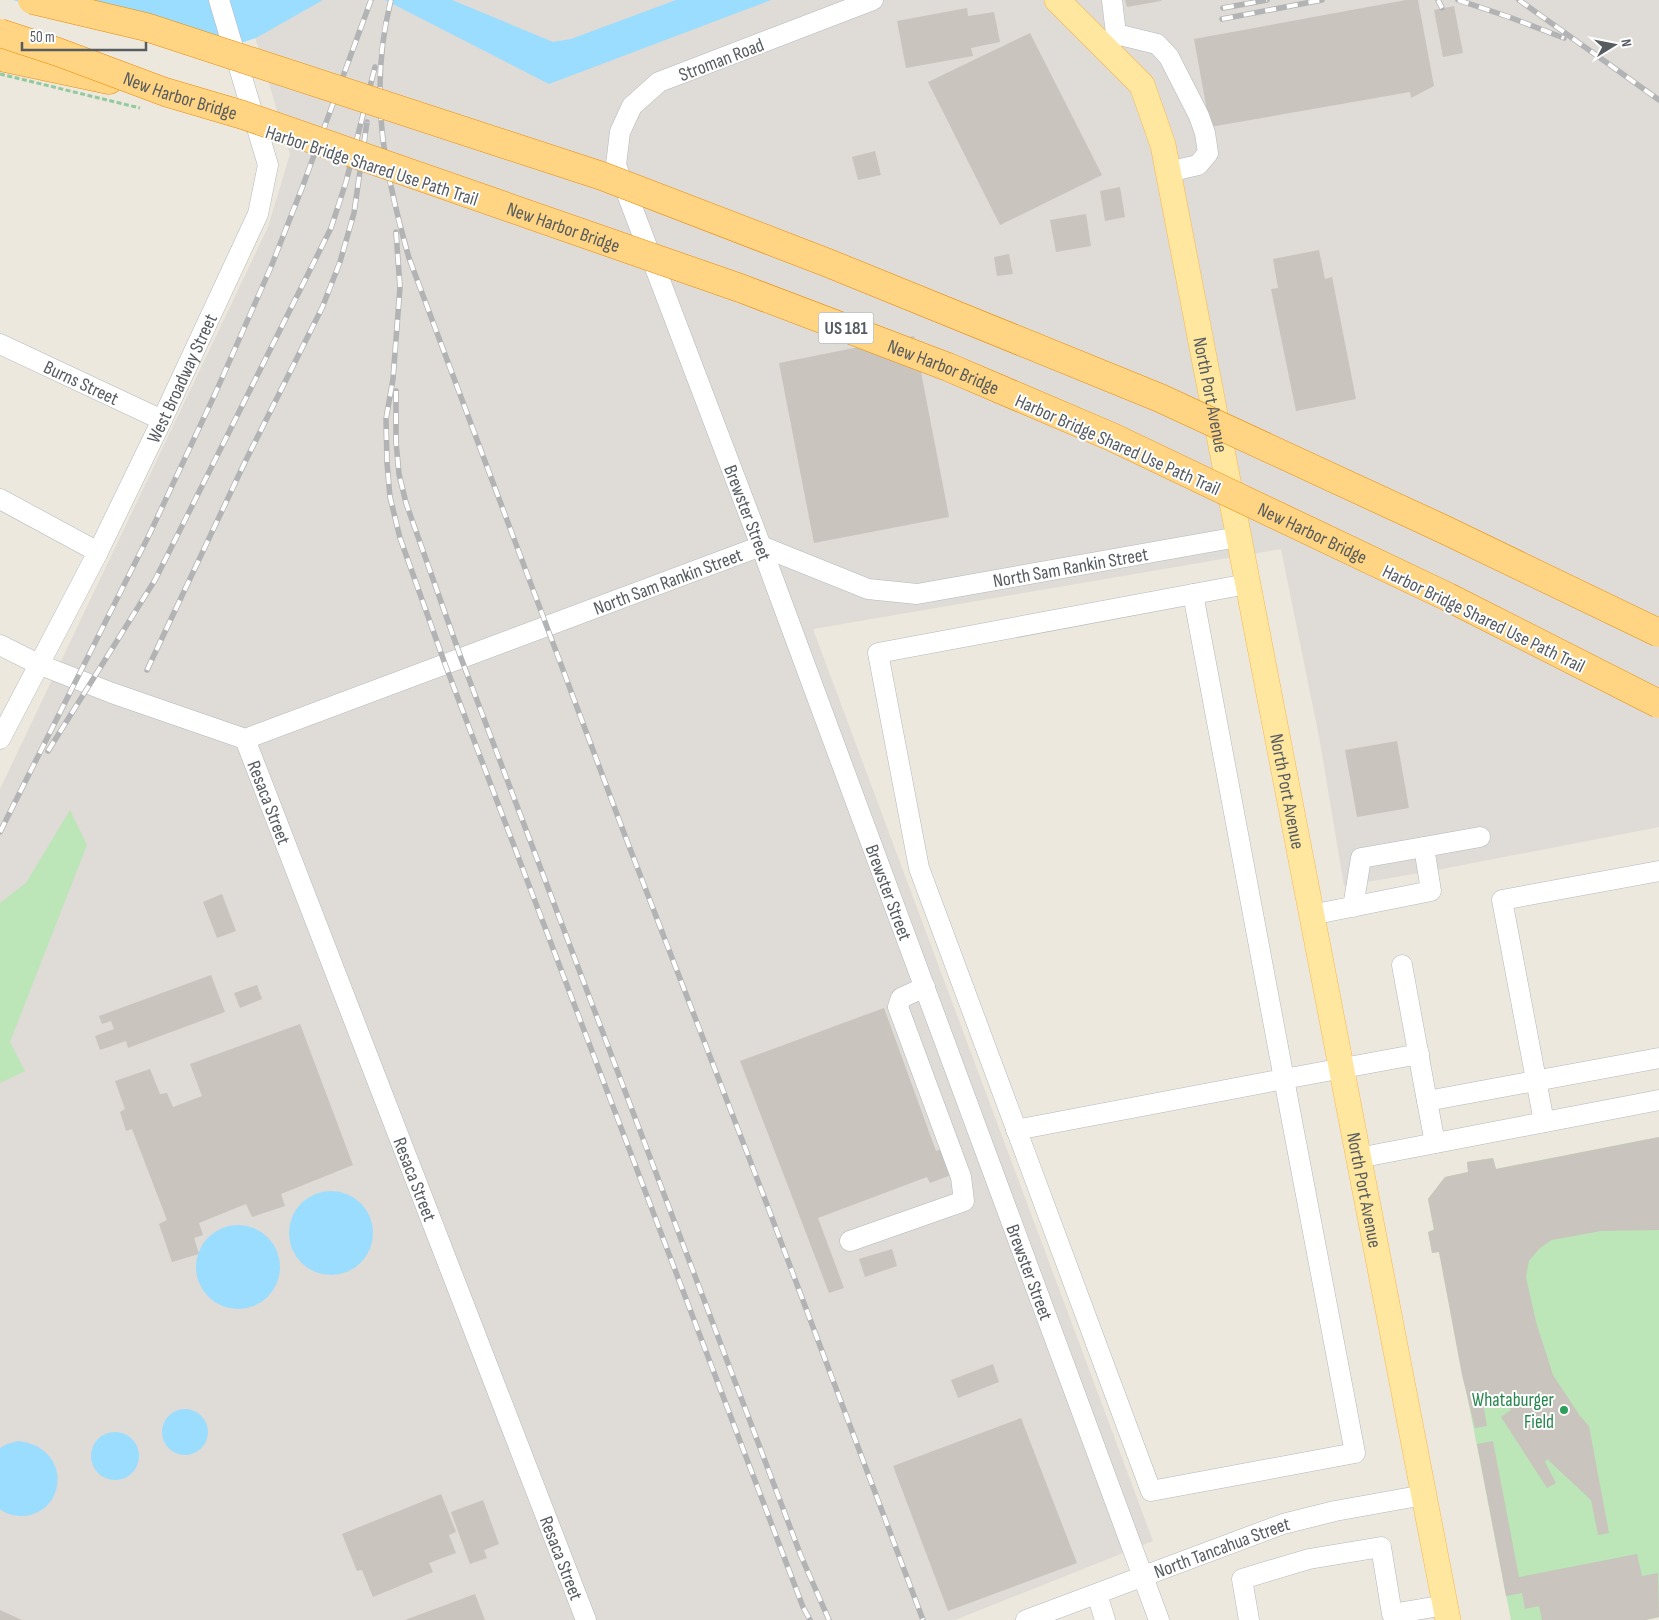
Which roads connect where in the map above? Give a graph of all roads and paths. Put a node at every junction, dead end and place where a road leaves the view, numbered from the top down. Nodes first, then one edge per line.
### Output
1 (32, 0) edge
2 (91, 0) edge
3 (219, 0) edge
4 (874, 0) edge
5 (1056, 0) edge
6 (1112, 0) edge
7 (146, 28) junction
8 (0, 33) edge
9 (1112, 42) junction
10 (0, 57) edge
11 (0, 74) edge
12 (157, 101) junction
13 (616, 165) joint
14 (1168, 172) junction
15 (0, 344) edge
16 (162, 420) junction
17 (0, 499) edge
18 (1238, 537) junction
19 (761, 546) junction
20 (98, 552) junction
21 (1247, 584) junction
22 (1193, 594) junction
23 (1659, 633) edge
24 (0, 644) edge
25 (38, 664) junction
26 (1659, 704) edge
27 (0, 739) edge
28 (245, 739) junction
29 (1480, 837) dead end
30 (1424, 847) junction
31 (1659, 871) edge
32 (1353, 907) junction
33 (1311, 915) junction
34 (1402, 965) dead end
35 (924, 987) junction
36 (1419, 1054) junction
37 (1659, 1058) edge
38 (1341, 1068) junction
39 (1284, 1079) junction
40 (1536, 1081) junction
41 (1659, 1100) edge
42 (1427, 1101) junction
43 (1544, 1122) junction
44 (1016, 1130) junction
45 (1434, 1143) junction
46 (1358, 1158) junction
47 (850, 1241) dead end
48 (1424, 1495) junction
49 (1143, 1577) junction
50 (1097, 1594) junction
51 (1446, 1613) edge
52 (1392, 1617) edge
53 (586, 1620) edge
54 (1026, 1620) edge
55 (1105, 1620) edge
56 (1159, 1620) edge
57 (1249, 1620) edge

1 - 7 highway, bridge
2 - 7 highway, bridge
3 - 16 street, West Broadway Street
4 - 13 street, Stroman Road
5 - 9 main road, North Port Avenue
6 - 9 street
7 - 23 highway, bridge
8 - 12 highway, New Harbor Bridge / US 181, bridge
9 - 14 main road, North Port Avenue
9 - 14 street
10 - 12 highway, bridge
11 - 12 path, bridge
12 - 26 highway, New Harbor Bridge / US 181, bridge
13 - 19 street, Brewster Street
14 - 18 main road, North Port Avenue
15 - 16 street, Burns Street
16 - 20 street, West Broadway Street
17 - 20 street
18 - 19 street, North Sam Rankin Street
18 - 21 main road, North Port Avenue
19 - 28 street, North Sam Rankin Street
19 - 35 street, Brewster Street
20 - 25 street, West Broadway Street
21 - 22 street
21 - 33 main road, North Port Avenue
22 - 39 street
22 - 44 street
24 - 25 street
25 - 27 street, West Broadway Street
25 - 28 street
28 - 53 street, Resaca Street
29 - 30 street
30 - 32 street
30 - 32 street
31 - 40 street
32 - 33 street
33 - 38 main road, North Port Avenue
34 - 36 street
35 - 47 street
35 - 49 street, Brewster Street
36 - 38 street
36 - 42 street
37 - 40 street
38 - 39 street
38 - 46 main road, North Port Avenue
39 - 44 street
39 - 44 street
40 - 42 street
40 - 43 street
41 - 43 street
42 - 45 street
43 - 45 street
45 - 46 street
46 - 48 main road, North Port Avenue
48 - 49 street, North Tancahua Street
48 - 51 main road, North Port Avenue
49 - 50 street, North Tancahua Street
49 - 56 street, Brewster Street
50 - 54 street, North Tancahua Street
50 - 55 street
51 - 52 street
52 - 57 street

